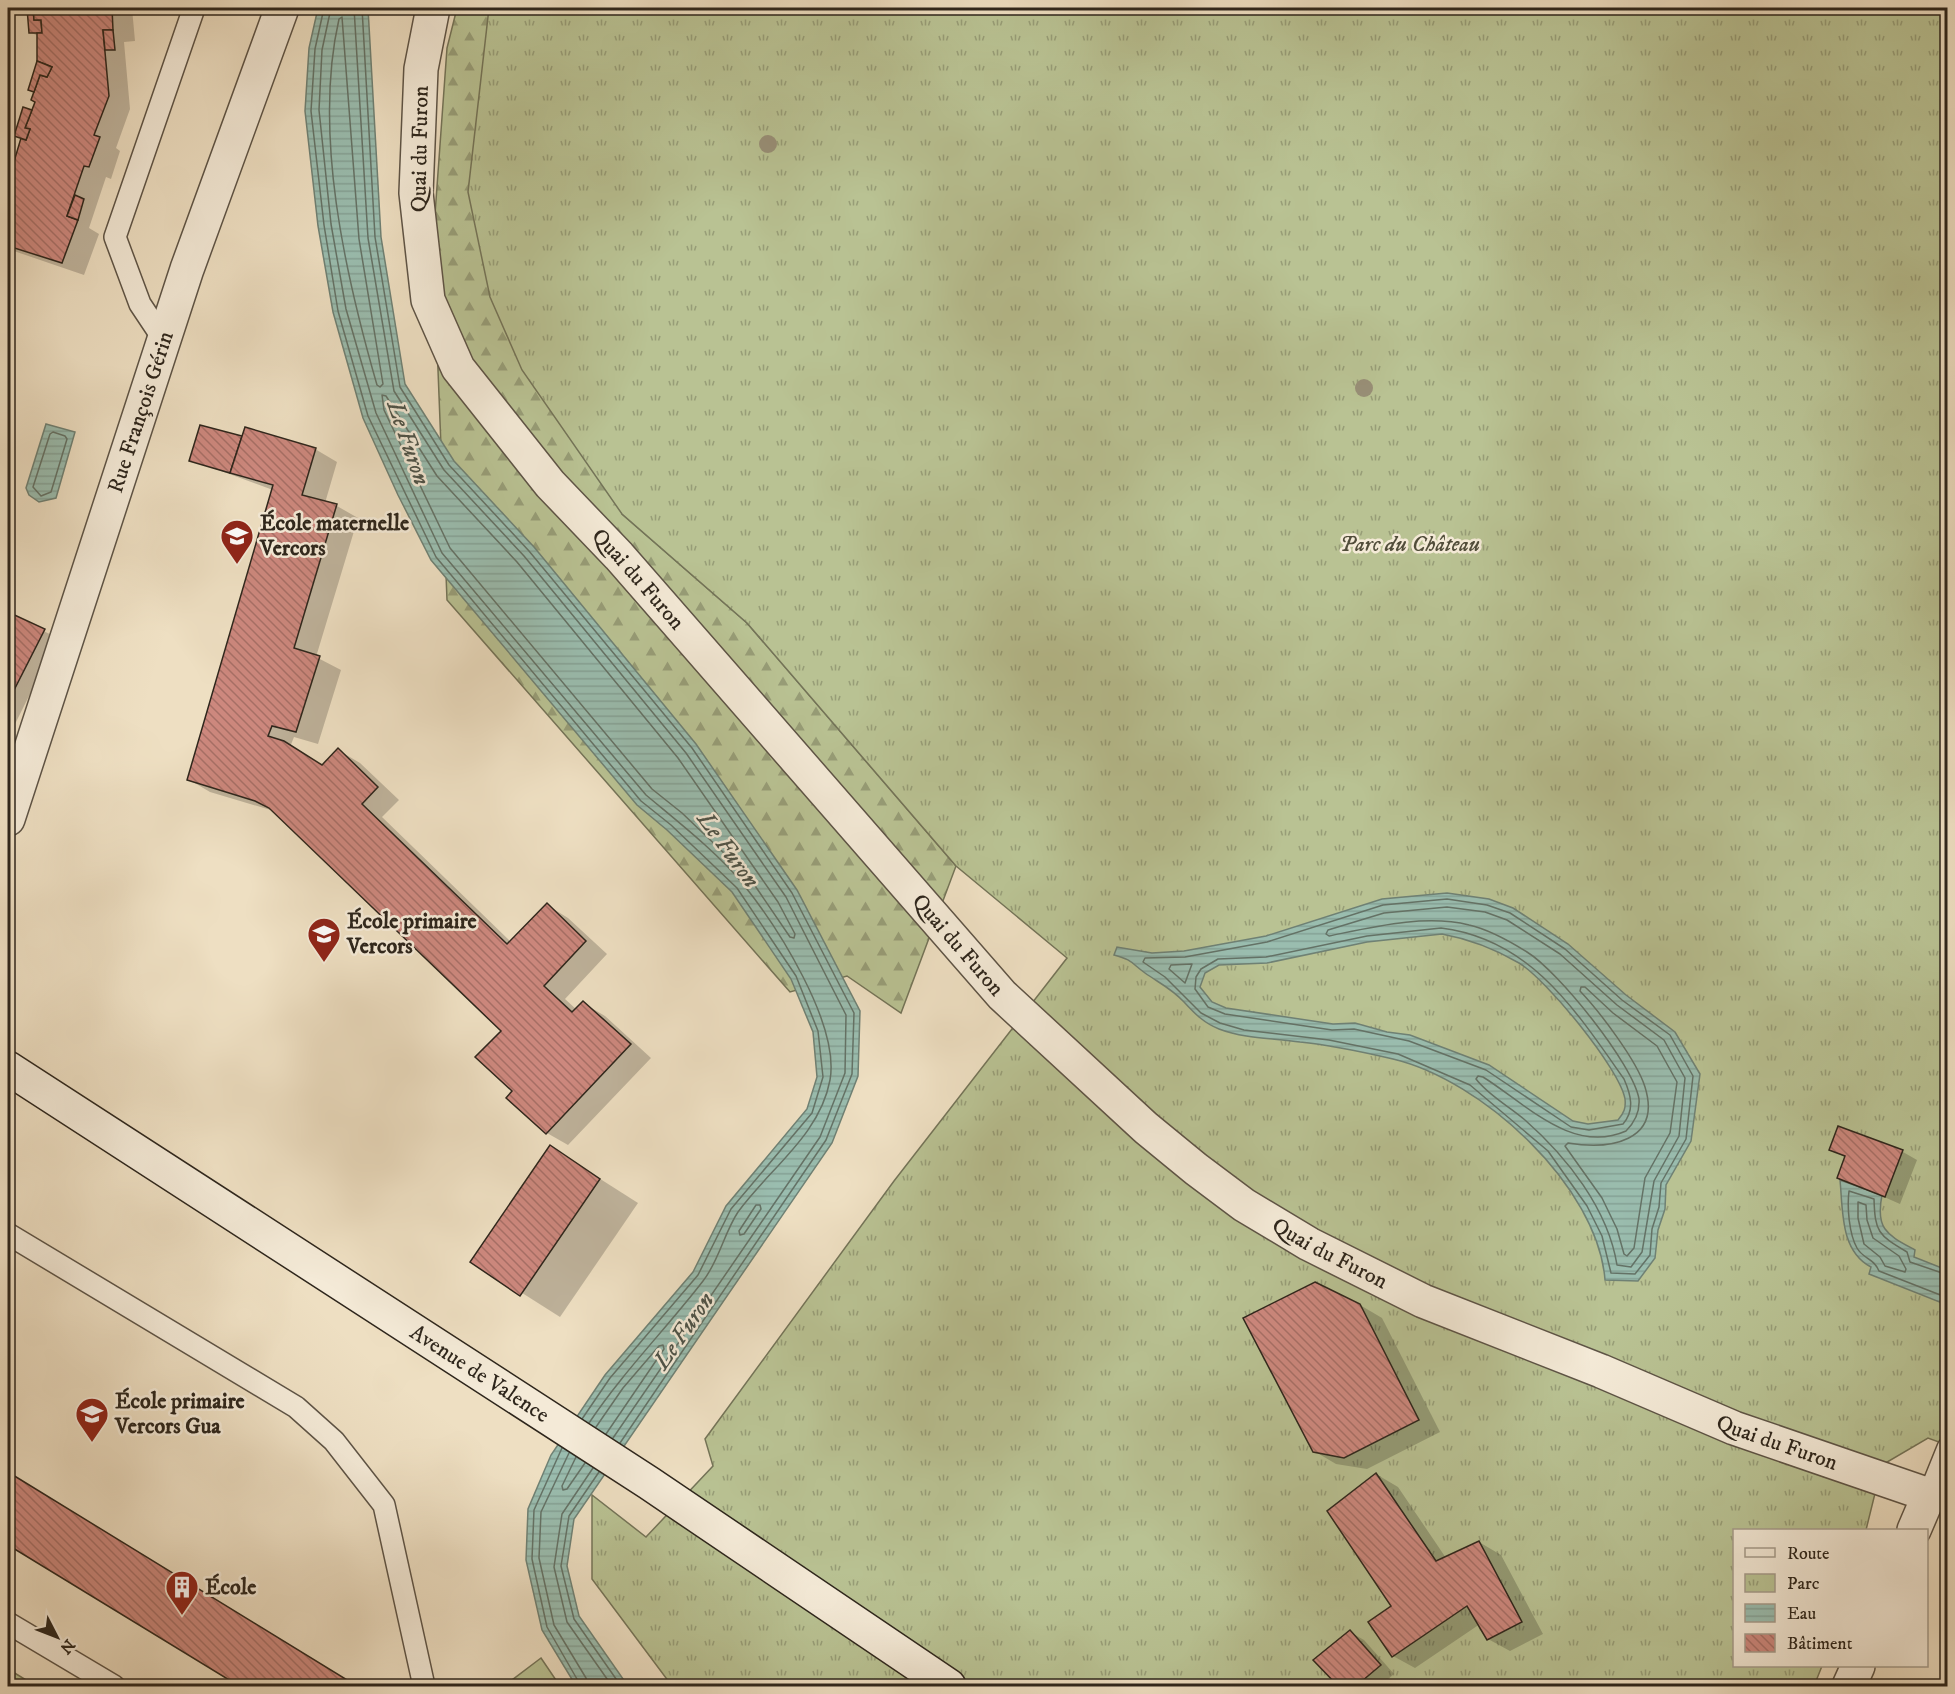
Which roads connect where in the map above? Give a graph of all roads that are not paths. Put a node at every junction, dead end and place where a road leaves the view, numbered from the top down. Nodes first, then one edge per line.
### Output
1 (194, 8) edge
2 (282, 8) edge
3 (433, 8) edge
4 (164, 340) junction
5 (8, 819) edge
6 (8, 1068) edge
7 (8, 1233) edge
8 (1947, 1448) edge
9 (1938, 1493) edge
10 (1915, 1529) edge
11 (8, 1623) edge
12 (1857, 1667) edge
13 (114, 1686) edge
14 (423, 1686) edge
15 (949, 1686) edge
16 (1849, 1686) edge

1 - 4 lane
2 - 4 street, Rue François Gérin
3 - 9 street, Quai du Furon
4 - 5 street, Rue François Gérin
6 - 15 street, Avenue de Valence
7 - 14 lane
8 - 9 lane
9 - 10 street
11 - 13 lane
12 - 16 street

